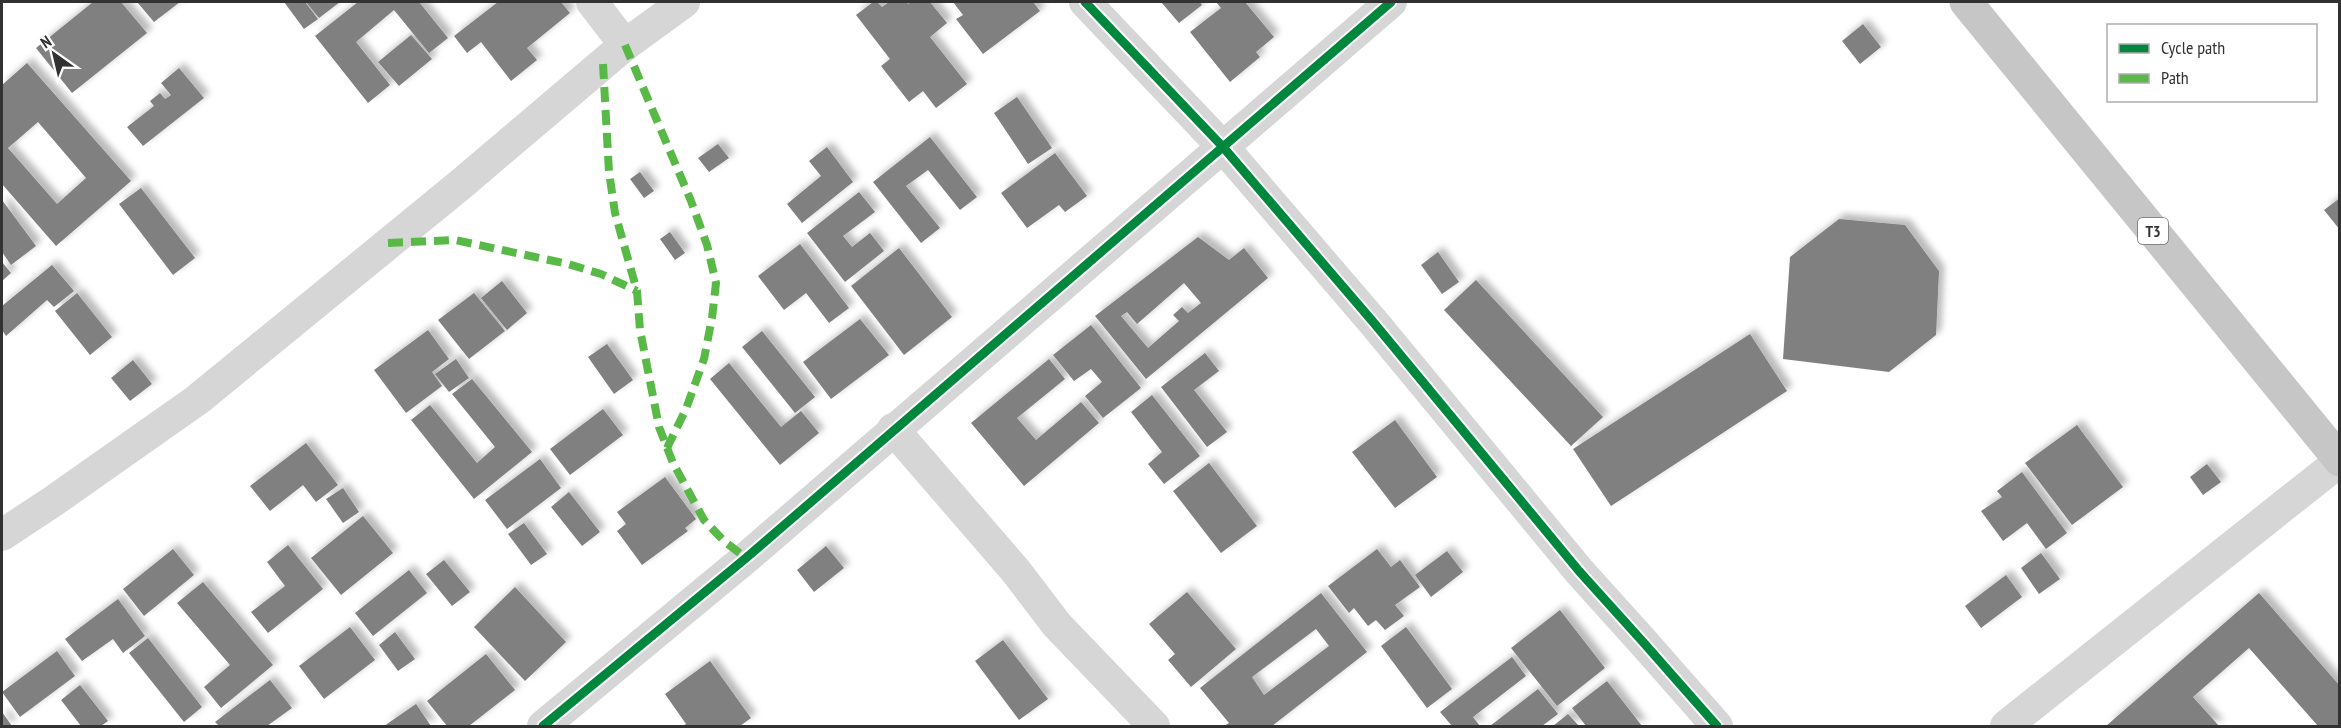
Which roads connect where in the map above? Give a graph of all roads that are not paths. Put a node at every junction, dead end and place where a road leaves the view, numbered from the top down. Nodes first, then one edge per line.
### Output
1 (592, 2) edge
2 (684, 2) edge
3 (1085, 2) edge
4 (1391, 2) edge
5 (1966, 2) edge
6 (625, 45) junction
7 (1223, 147) junction
8 (893, 429) junction
9 (2340, 460) edge
10 (2, 535) edge
11 (561, 721) edge
12 (1154, 726) edge
13 (1716, 726) edge
14 (2006, 726) edge

1 - 6 street
2 - 6 street
3 - 7 street
4 - 7 street
5 - 9 highway, T3
6 - 10 street
7 - 8 street
7 - 13 street
8 - 11 street
8 - 12 street
9 - 14 street

